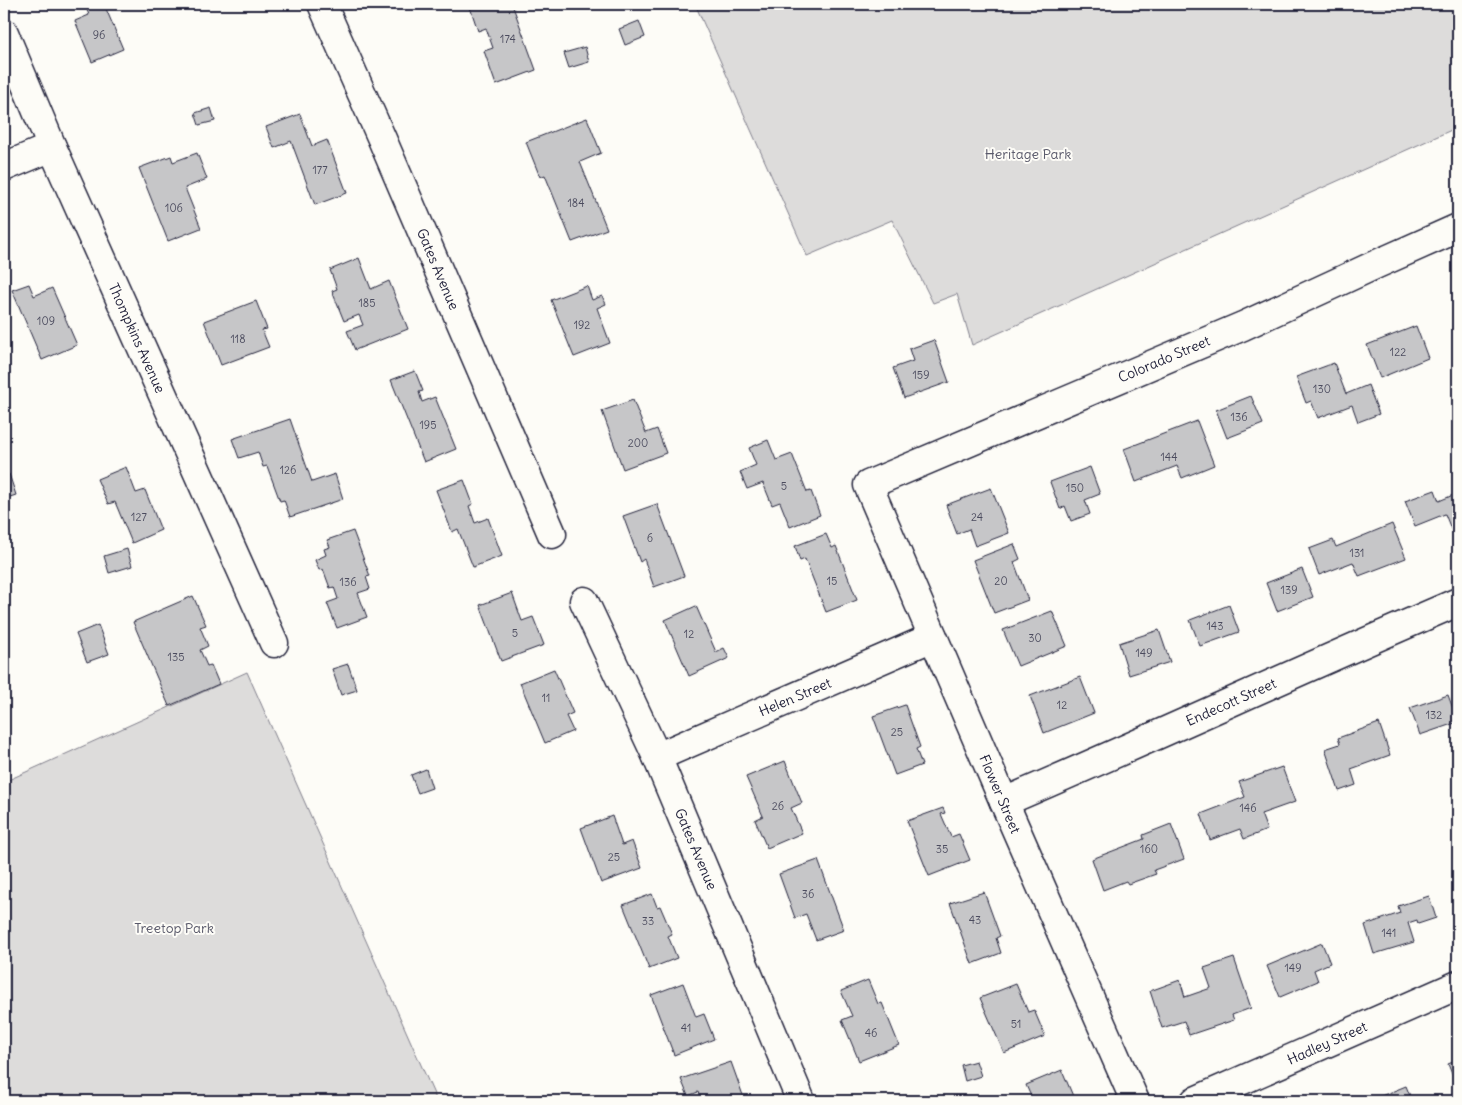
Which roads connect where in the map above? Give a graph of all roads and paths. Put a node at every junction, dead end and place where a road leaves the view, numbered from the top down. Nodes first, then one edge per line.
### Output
1 (322, 4) edge
2 (4, 33) edge
3 (52, 147) junction
4 (4, 167) edge
5 (1458, 228) edge
6 (868, 485) joint
7 (552, 534) dead end
8 (584, 601) dead end
9 (1458, 602) edge
10 (933, 637) junction
11 (274, 643) dead end
12 (658, 757) junction
13 (1004, 802) junction
14 (1458, 985) edge
15 (801, 1101) edge
16 (1136, 1101) edge
17 (1195, 1101) edge

1 - 7 street, Gates Avenue
2 - 3 street, Thompkins Avenue
3 - 4 street
3 - 11 street, Thompkins Avenue
5 - 6 street, Colorado Street
6 - 10 street, Flower Street
8 - 12 street, Gates Avenue
9 - 13 street, Endecott Street
10 - 12 street, Helen Street
10 - 13 street, Flower Street
12 - 15 street, Gates Avenue
13 - 16 street, Flower Street
14 - 17 street, Hadley Street

